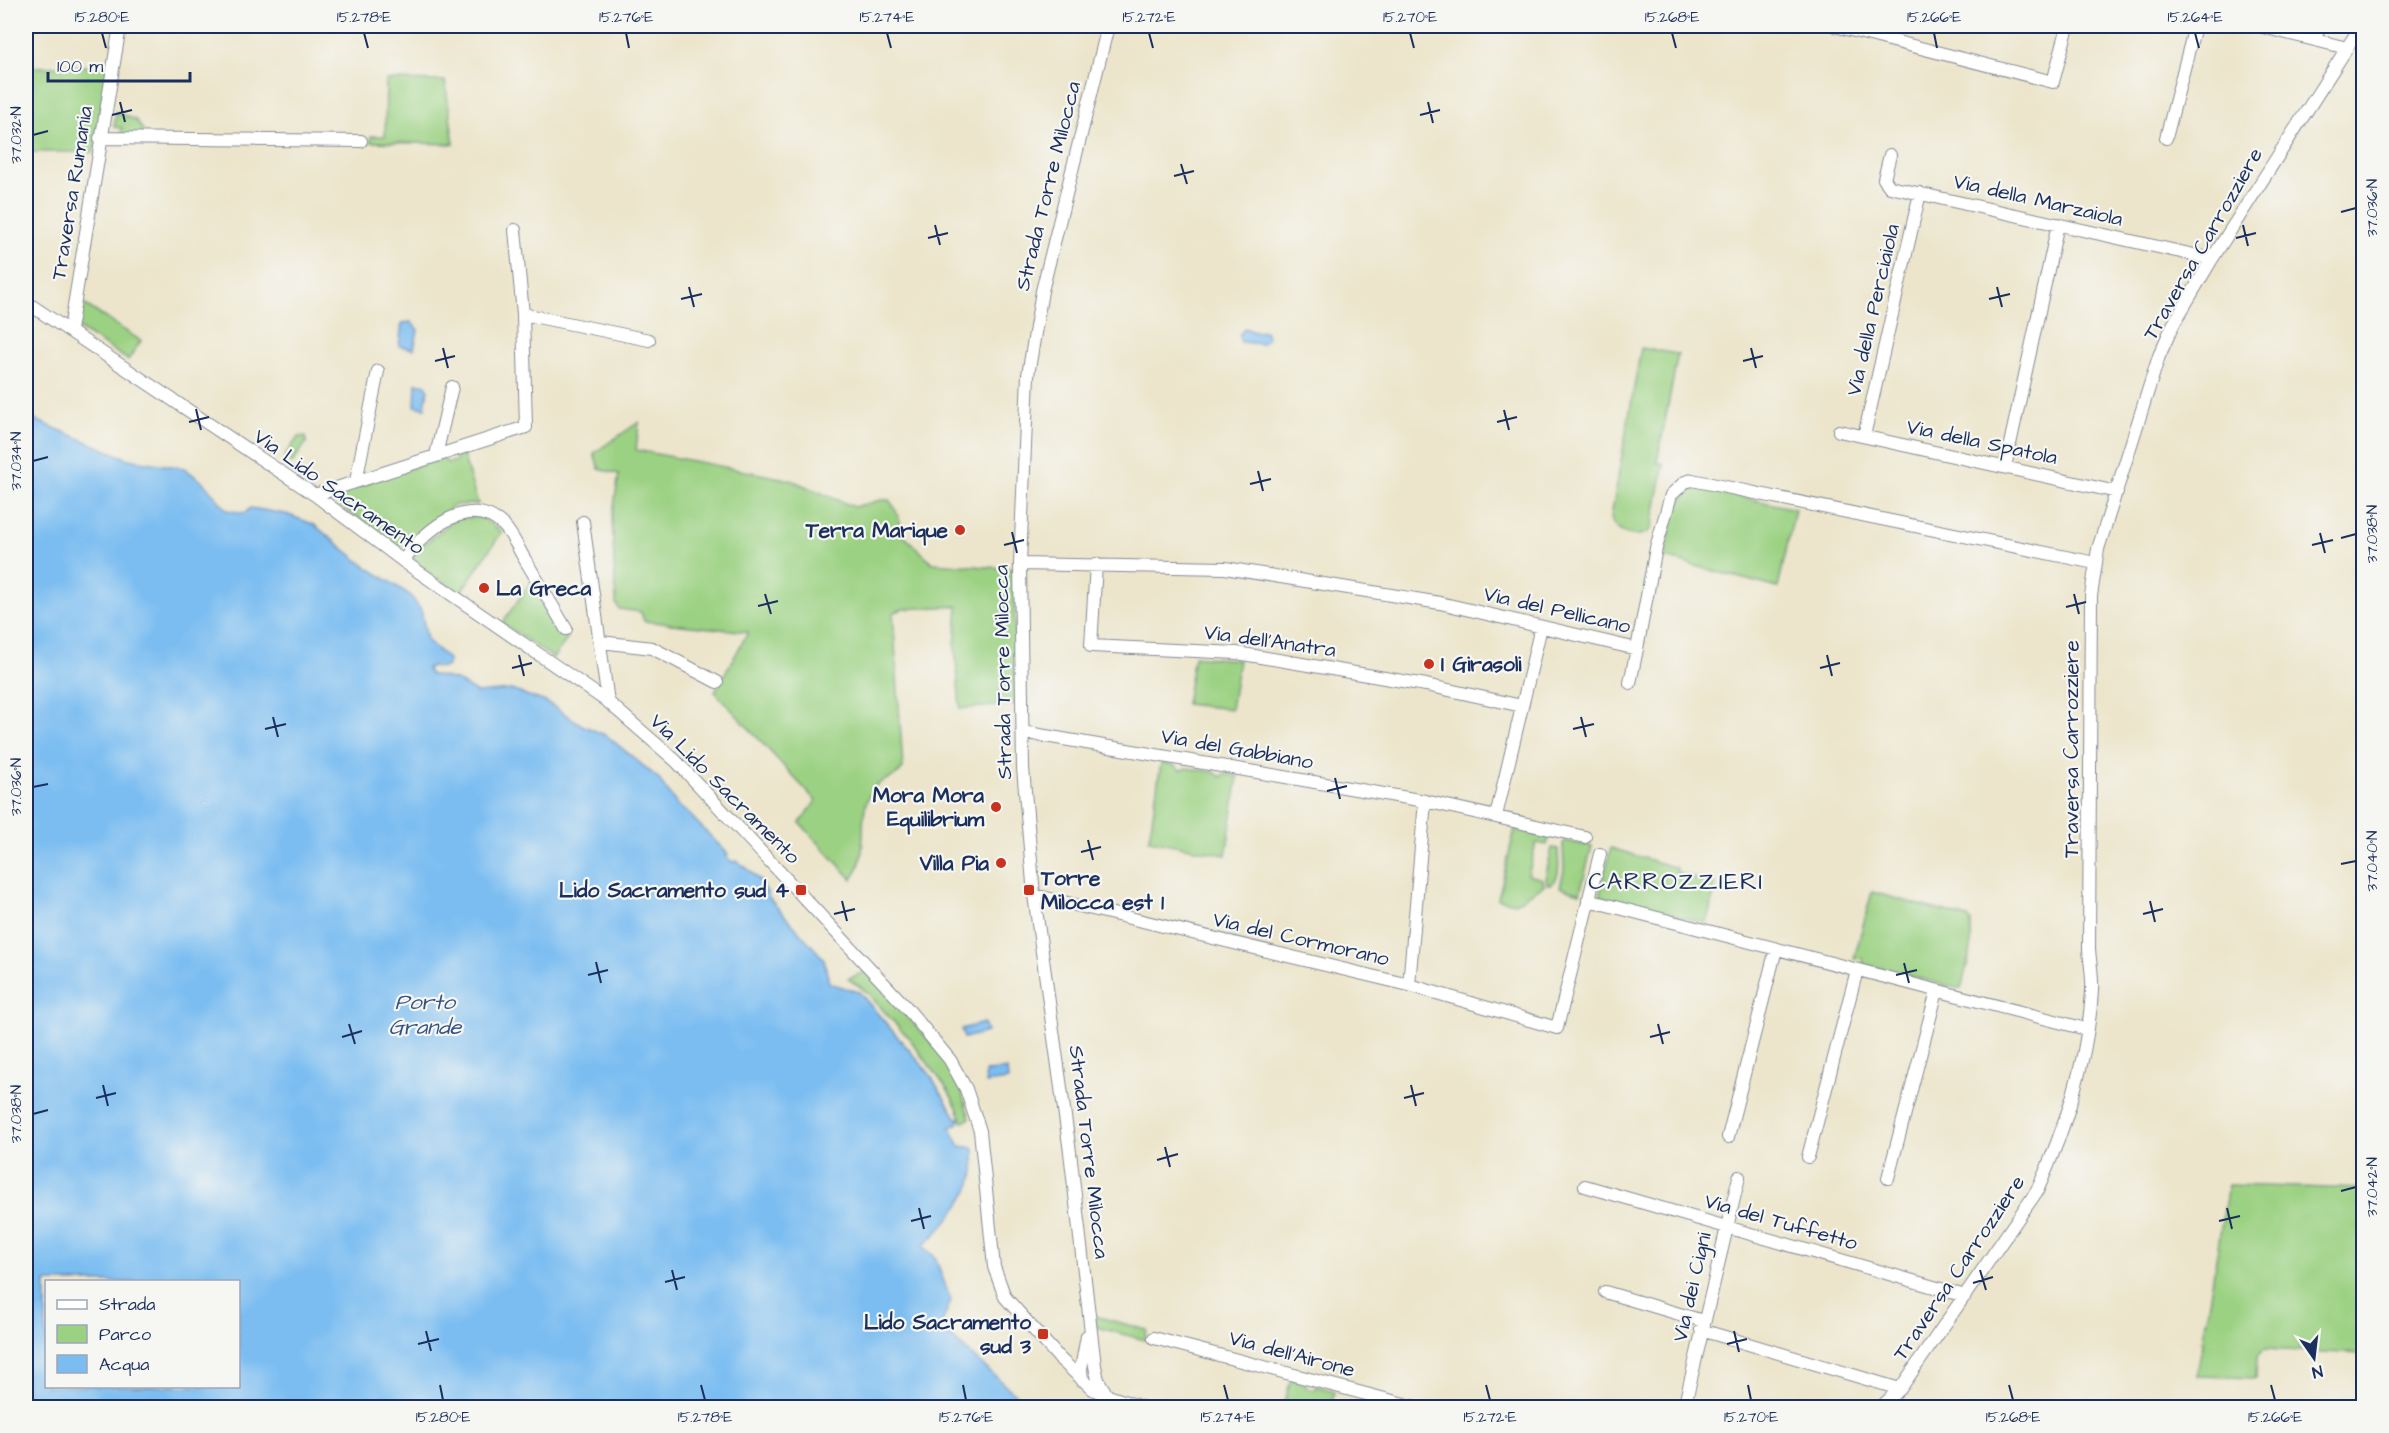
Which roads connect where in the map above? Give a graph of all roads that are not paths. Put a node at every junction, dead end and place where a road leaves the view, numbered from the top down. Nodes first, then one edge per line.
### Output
1 (120, 26) edge
2 (1108, 26) edge
3 (1835, 26) edge
4 (2068, 26) edge
5 (2195, 26) edge
6 (2259, 26) edge
7 (2319, 26) edge
8 (2361, 26) edge
9 (2315, 40) junction
10 (2347, 48) junction
11 (100, 138) junction
12 (2166, 138) dead end
13 (361, 141) dead end
14 (1890, 155) dead end
15 (1920, 193) junction
16 (2058, 224) junction
17 (515, 230) dead end
18 (2212, 259) junction
19 (26, 302) edge
20 (524, 314) junction
21 (70, 330) junction
22 (649, 340) dead end
23 (378, 371) dead end
24 (452, 387) dead end
25 (1839, 431) dead end
26 (1864, 436) junction
27 (436, 455) junction
28 (2005, 467) junction
29 (356, 481) junction
30 (2117, 492) junction
31 (315, 495) junction
32 (583, 522) dead end
33 (403, 561) junction
34 (2095, 563) junction
35 (1020, 564) junction
36 (1096, 564) junction
37 (1541, 627) junction
38 (566, 629) dead end
39 (601, 642) junction
40 (1637, 649) junction
41 (717, 682) dead end
42 (1630, 683) dead end
43 (608, 702) junction
44 (1522, 706) junction
45 (1023, 732) junction
46 (1425, 801) junction
47 (1496, 816) junction
48 (1586, 837) dead end
49 (1600, 854) dead end
50 (1034, 895) junction
51 (1588, 900) junction
52 (1776, 949) junction
53 (1857, 970) junction
54 (1409, 985) junction
55 (1937, 991) junction
56 (2086, 1029) junction
57 (1728, 1137) dead end
58 (1808, 1157) dead end
59 (1739, 1177) dead end
60 (1888, 1178) dead end
61 (1585, 1186) dead end
62 (1726, 1227) junction
63 (1605, 1292) dead end
64 (1965, 1296) junction
65 (1090, 1323) junction
66 (1702, 1325) junction
67 (1154, 1338) dead end
68 (1086, 1344) junction
69 (1060, 1359) junction
70 (1095, 1366) junction
71 (1082, 1380) junction
72 (1900, 1389) junction
73 (1108, 1396) junction
74 (1144, 1407) edge
75 (1419, 1407) edge
76 (1687, 1407) edge
77 (1880, 1407) edge

1 - 11 street, Traversa Rumania
2 - 35 street, Strada Torre Milocca
3 - 4 street
5 - 12 street
6 - 9 street
7 - 9 street
8 - 10 street, Traversa Carrozziere
9 - 10 street
10 - 18 street, Traversa Carrozziere
11 - 13 street
11 - 21 street, Traversa Rumania
14 - 15 street, Via della Marzaiola
15 - 16 street, Via della Marzaiola
15 - 26 street, Via della Perciaiola
16 - 18 street, Via della Marzaiola
16 - 28 street
17 - 20 street
18 - 30 street, Traversa Carrozziere
19 - 21 street, Via Lido Sacramento
20 - 22 street
20 - 27 street
21 - 31 street, Via Lido Sacramento
23 - 29 street
24 - 27 street
25 - 26 street, Via della Spatola
26 - 28 street, Via della Spatola
27 - 29 street
28 - 30 street, Via della Spatola
29 - 31 street
30 - 34 street, Traversa Carrozziere
31 - 33 street, Via Lido Sacramento
32 - 39 street
33 - 38 street
33 - 43 street, Via Lido Sacramento
34 - 40 street, Via del Pellicano
34 - 56 street, Traversa Carrozziere
35 - 36 street, Via del Pellicano
35 - 45 street, Strada Torre Milocca
36 - 37 street, Via del Pellicano
36 - 44 street, Via dell'Anatra
37 - 40 street, Via del Pellicano
37 - 44 street
39 - 41 street
39 - 43 street
40 - 42 street
43 - 69 street, Via Lido Sacramento
44 - 47 street
45 - 46 street, Via del Gabbiano
45 - 50 street, Strada Torre Milocca
46 - 47 street, Via del Gabbiano
46 - 54 street
47 - 48 street, Via del Gabbiano
49 - 51 street
50 - 54 street, Via del Cormorano
50 - 65 street, Strada Torre Milocca
51 - 52 street
51 - 54 street, Via del Cormorano
52 - 53 street
52 - 57 street
53 - 55 street
53 - 58 street
55 - 56 street
55 - 60 street
56 - 64 street, Traversa Carrozziere
59 - 62 street, Via dei Cigni
61 - 62 street, Via del Tuffetto
62 - 64 street, Via del Tuffetto
62 - 66 street, Via dei Cigni
63 - 66 street
64 - 72 street, Traversa Carrozziere
65 - 68 street
65 - 70 street, Strada Torre Milocca
66 - 72 street
66 - 76 street, Via dei Cigni
67 - 75 street, Via dell'Airone
68 - 69 street
68 - 71 street
69 - 71 street, Via Lido Sacramento
70 - 71 street
70 - 73 street, Strada Torre Milocca
71 - 73 street, Via Lido Sacramento
72 - 77 street, Traversa Carrozziere
73 - 74 street, Via Lido Sacramento

